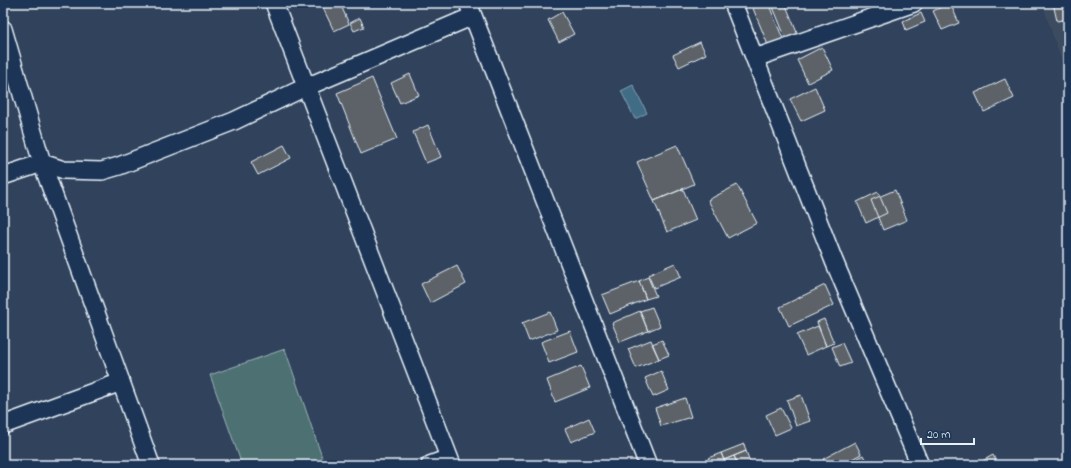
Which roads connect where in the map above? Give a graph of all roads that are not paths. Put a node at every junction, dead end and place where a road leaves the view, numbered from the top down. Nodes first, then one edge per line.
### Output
1 (274, 3) edge
2 (733, 3) edge
3 (914, 3) edge
4 (471, 10) edge
5 (3, 29) edge
6 (755, 58) junction
7 (307, 87) junction
8 (42, 163) junction
9 (3, 176) edge
10 (121, 382) junction
11 (3, 425) edge
12 (450, 461) edge
13 (151, 465) edge
14 (430, 465) edge
15 (648, 465) edge
16 (920, 465) edge

1 - 7 street
2 - 6 street
3 - 6 street
4 - 7 street
4 - 15 street
5 - 8 street
6 - 16 street
7 - 8 street
7 - 12 street
8 - 9 street
8 - 10 street
10 - 11 street
10 - 13 street
12 - 14 street

